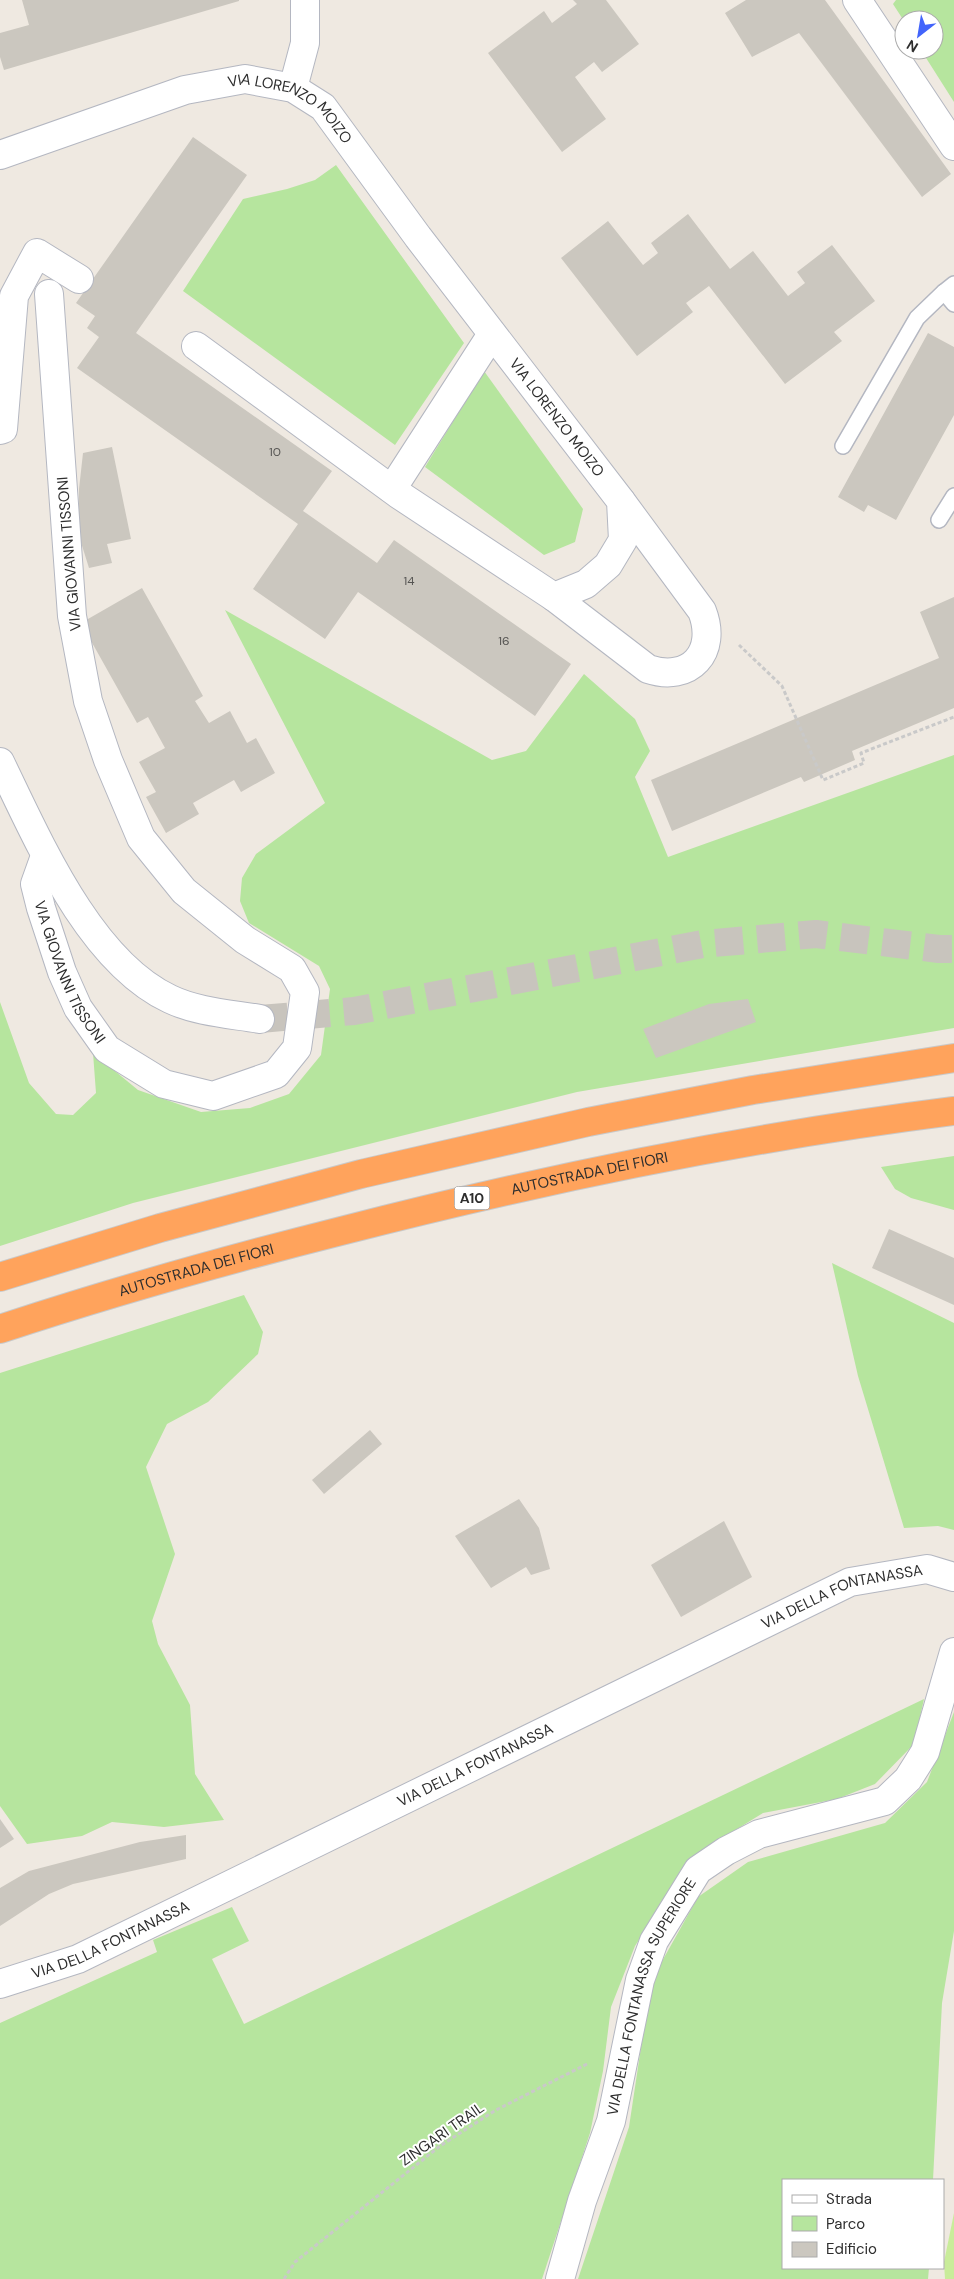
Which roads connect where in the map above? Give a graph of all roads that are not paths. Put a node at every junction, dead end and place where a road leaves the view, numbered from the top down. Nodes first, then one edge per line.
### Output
1 (305, 0) edge
2 (857, 0) edge
3 (293, 88) junction
4 (954, 146) edge
5 (0, 155) edge
6 (79, 279) dead end
7 (949, 288) edge
8 (49, 294) dead end
9 (954, 304) edge
10 (492, 334) junction
11 (196, 346) dead end
12 (0, 430) edge
13 (843, 446) dead end
14 (392, 489) junction
15 (954, 496) edge
16 (621, 501) junction
17 (939, 520) dead end
18 (554, 597) junction
19 (0, 762) edge
20 (45, 856) junction
21 (260, 1019) tunnel mouth
22 (954, 1058) edge
23 (954, 1111) edge
24 (0, 1277) edge
25 (0, 1329) edge
26 (954, 1577) edge
27 (954, 1652) edge
28 (0, 1984) edge
29 (560, 2279) edge

1 - 3 street
2 - 4 street
3 - 5 street, VIA LORENZO MOIZO
3 - 10 street, VIA LORENZO MOIZO
6 - 12 street
7 - 9 lane
7 - 13 lane
8 - 20 street, VIA GIOVANNI TISSONI
10 - 14 street
10 - 16 street, VIA LORENZO MOIZO
11 - 14 street, VIA LORENZO MOIZO
14 - 18 street, VIA LORENZO MOIZO
15 - 17 lane
16 - 18 street
16 - 18 street, VIA LORENZO MOIZO
19 - 20 street, VIA GIOVANNI TISSONI
20 - 21 street, VIA GIOVANNI TISSONI
22 - 24 highway
23 - 25 highway, AUTOSTRADA DEI FIORI / A10
26 - 28 street, VIA DELLA FONTANASSA
27 - 29 street, VIA DELLA FONTANASSA SUPERIORE

